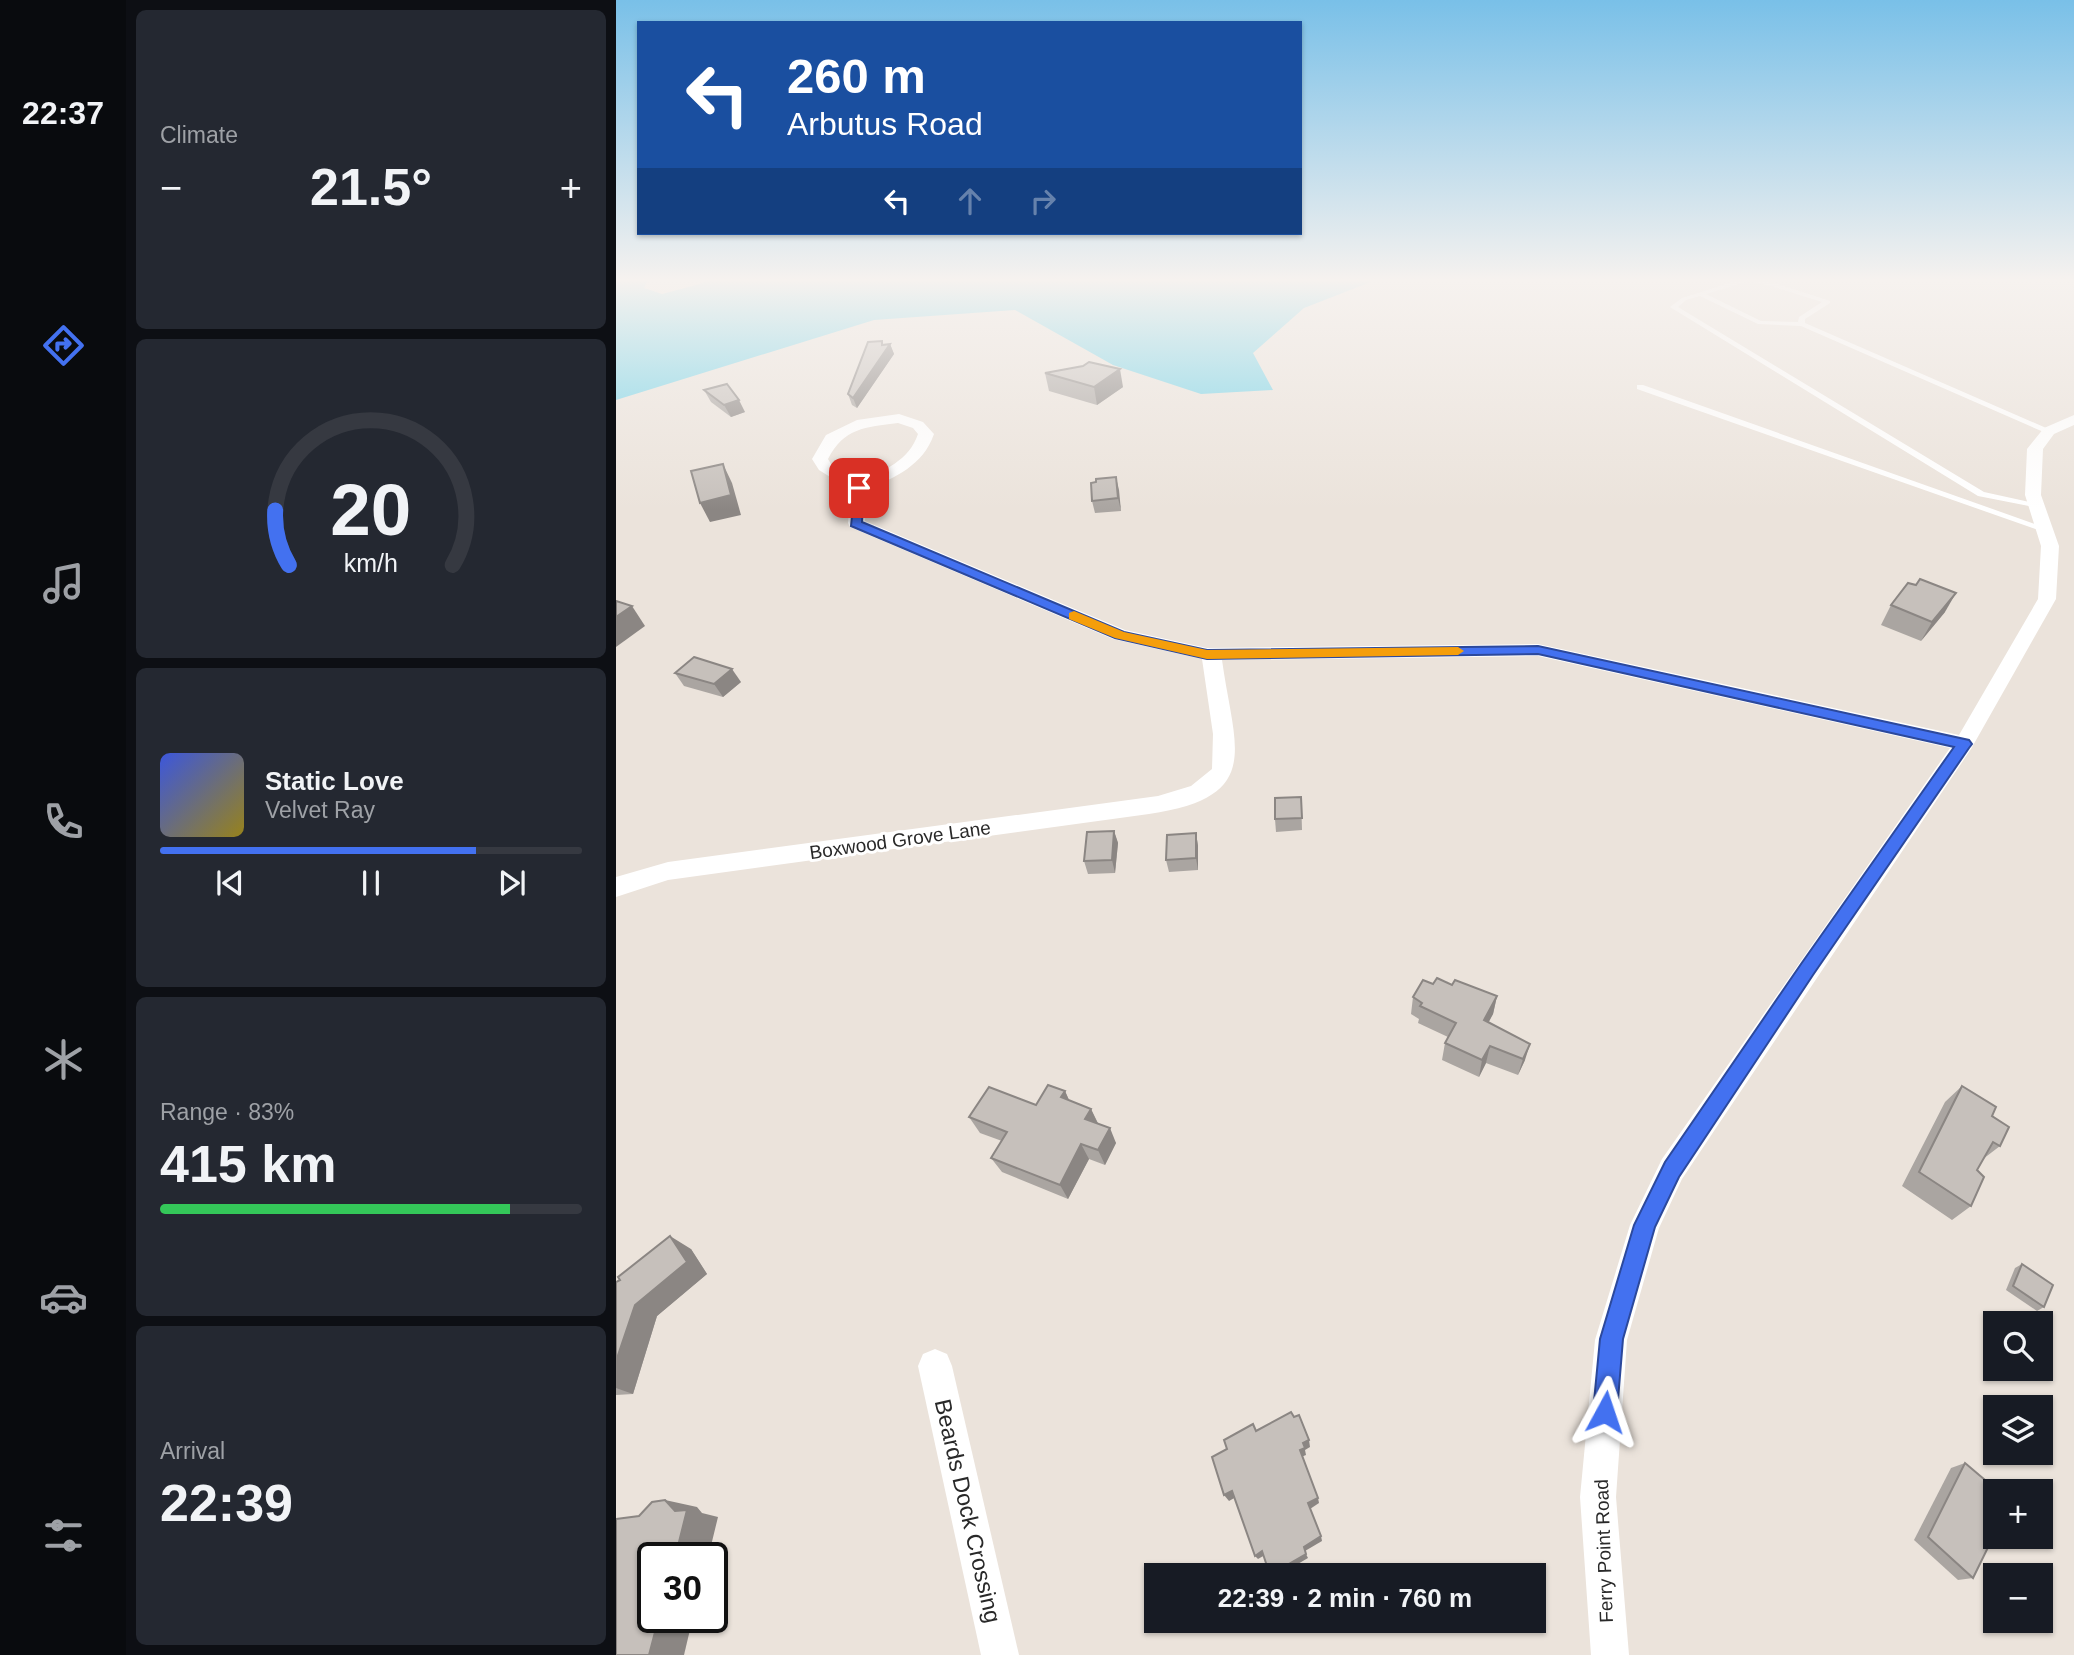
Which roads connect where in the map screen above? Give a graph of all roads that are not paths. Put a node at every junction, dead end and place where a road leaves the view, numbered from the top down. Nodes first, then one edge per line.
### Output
1 (1752, 355) edge
2 (1874, 355) edge
3 (1640, 387) dead end
4 (2074, 419) edge
5 (2049, 431) junction
6 (859, 488) junction
7 (2040, 517) junction
8 (1211, 654) junction
9 (1964, 744) junction
10 (616, 887) edge
11 (935, 1366) dead end
12 (1000, 1655) edge
13 (1610, 1655) edge

1 - 7 lane
2 - 5 lane
3 - 7 lane
4 - 5 street
5 - 7 street, Ferry Point Road
6 - 6 street
6 - 8 street
7 - 9 street, Ferry Point Road
8 - 9 street
8 - 10 street, Boxwood Grove Lane
9 - 13 street, Ferry Point Road
11 - 12 street, Beards Dock Crossing

